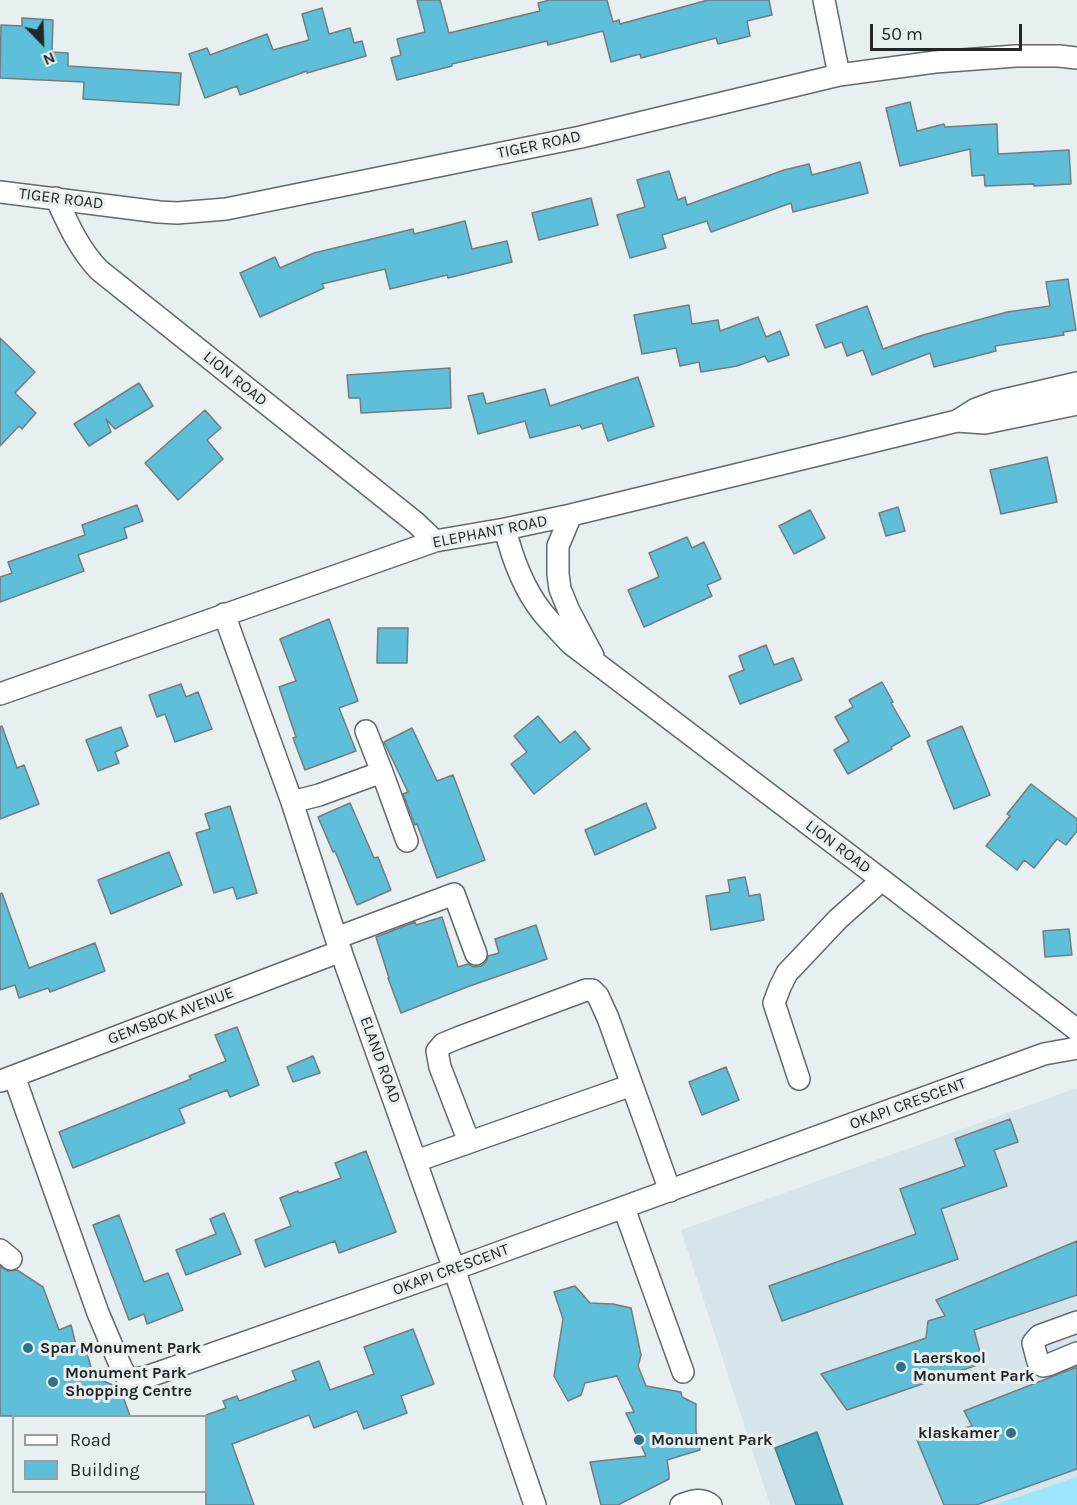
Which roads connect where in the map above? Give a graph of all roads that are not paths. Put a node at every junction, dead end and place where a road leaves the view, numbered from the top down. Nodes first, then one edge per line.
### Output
1 (824, 0) edge
2 (1077, 58) edge
3 (839, 75) junction
4 (0, 192) edge
5 (56, 198) junction
6 (1077, 383) edge
7 (1077, 404) edge
8 (1025, 405) junction
9 (571, 516) junction
10 (505, 529) junction
11 (435, 541) junction
12 (224, 614) junction
13 (598, 664) junction
14 (0, 693) edge
15 (366, 731) dead end
16 (382, 772) junction
17 (292, 802) junction
18 (407, 841) dead end
19 (882, 880) junction
20 (339, 944) junction
21 (476, 954) dead end
22 (1077, 1030) edge
23 (1077, 1048) edge
24 (7, 1078) edge
25 (799, 1079) dead end
26 (632, 1085) junction
27 (470, 1142) junction
28 (416, 1161) junction
29 (669, 1191) junction
30 (624, 1208) junction
31 (454, 1269) junction
32 (1077, 1322) edge
33 (1077, 1353) edge
34 (683, 1372) dead end
35 (535, 1505) edge
36 (681, 1505) edge
37 (711, 1505) edge

1 - 3 street
2 - 3 street, TIGER ROAD
3 - 5 street, TIGER ROAD
4 - 5 street, TIGER ROAD
5 - 11 street, LION ROAD
6 - 8 street, ELEPHANT ROAD
7 - 8 street, ELEPHANT ROAD
8 - 9 street, ELEPHANT ROAD
9 - 10 street, ELEPHANT ROAD
9 - 13 street, LION ROAD
10 - 11 street, ELEPHANT ROAD
10 - 13 street, LION ROAD
11 - 12 street, ELEPHANT ROAD
12 - 14 street, ELEPHANT ROAD
12 - 17 street, ELAND ROAD
13 - 19 street, LION ROAD
15 - 16 street
16 - 17 street
16 - 18 street
17 - 20 street, ELAND ROAD
19 - 22 street, LION ROAD
19 - 25 street
20 - 21 street, GEMSBOK AVENUE
20 - 24 street, GEMSBOK AVENUE
20 - 28 street, ELAND ROAD
23 - 29 street, OKAPI CRESCENT
24 - 31 street, OKAPI CRESCENT
26 - 27 street
26 - 27 street
26 - 29 street
27 - 28 street
28 - 31 street, ELAND ROAD
29 - 30 street, OKAPI CRESCENT
30 - 31 street, OKAPI CRESCENT
30 - 34 street
31 - 35 street, ELAND ROAD
32 - 33 street
36 - 37 street

